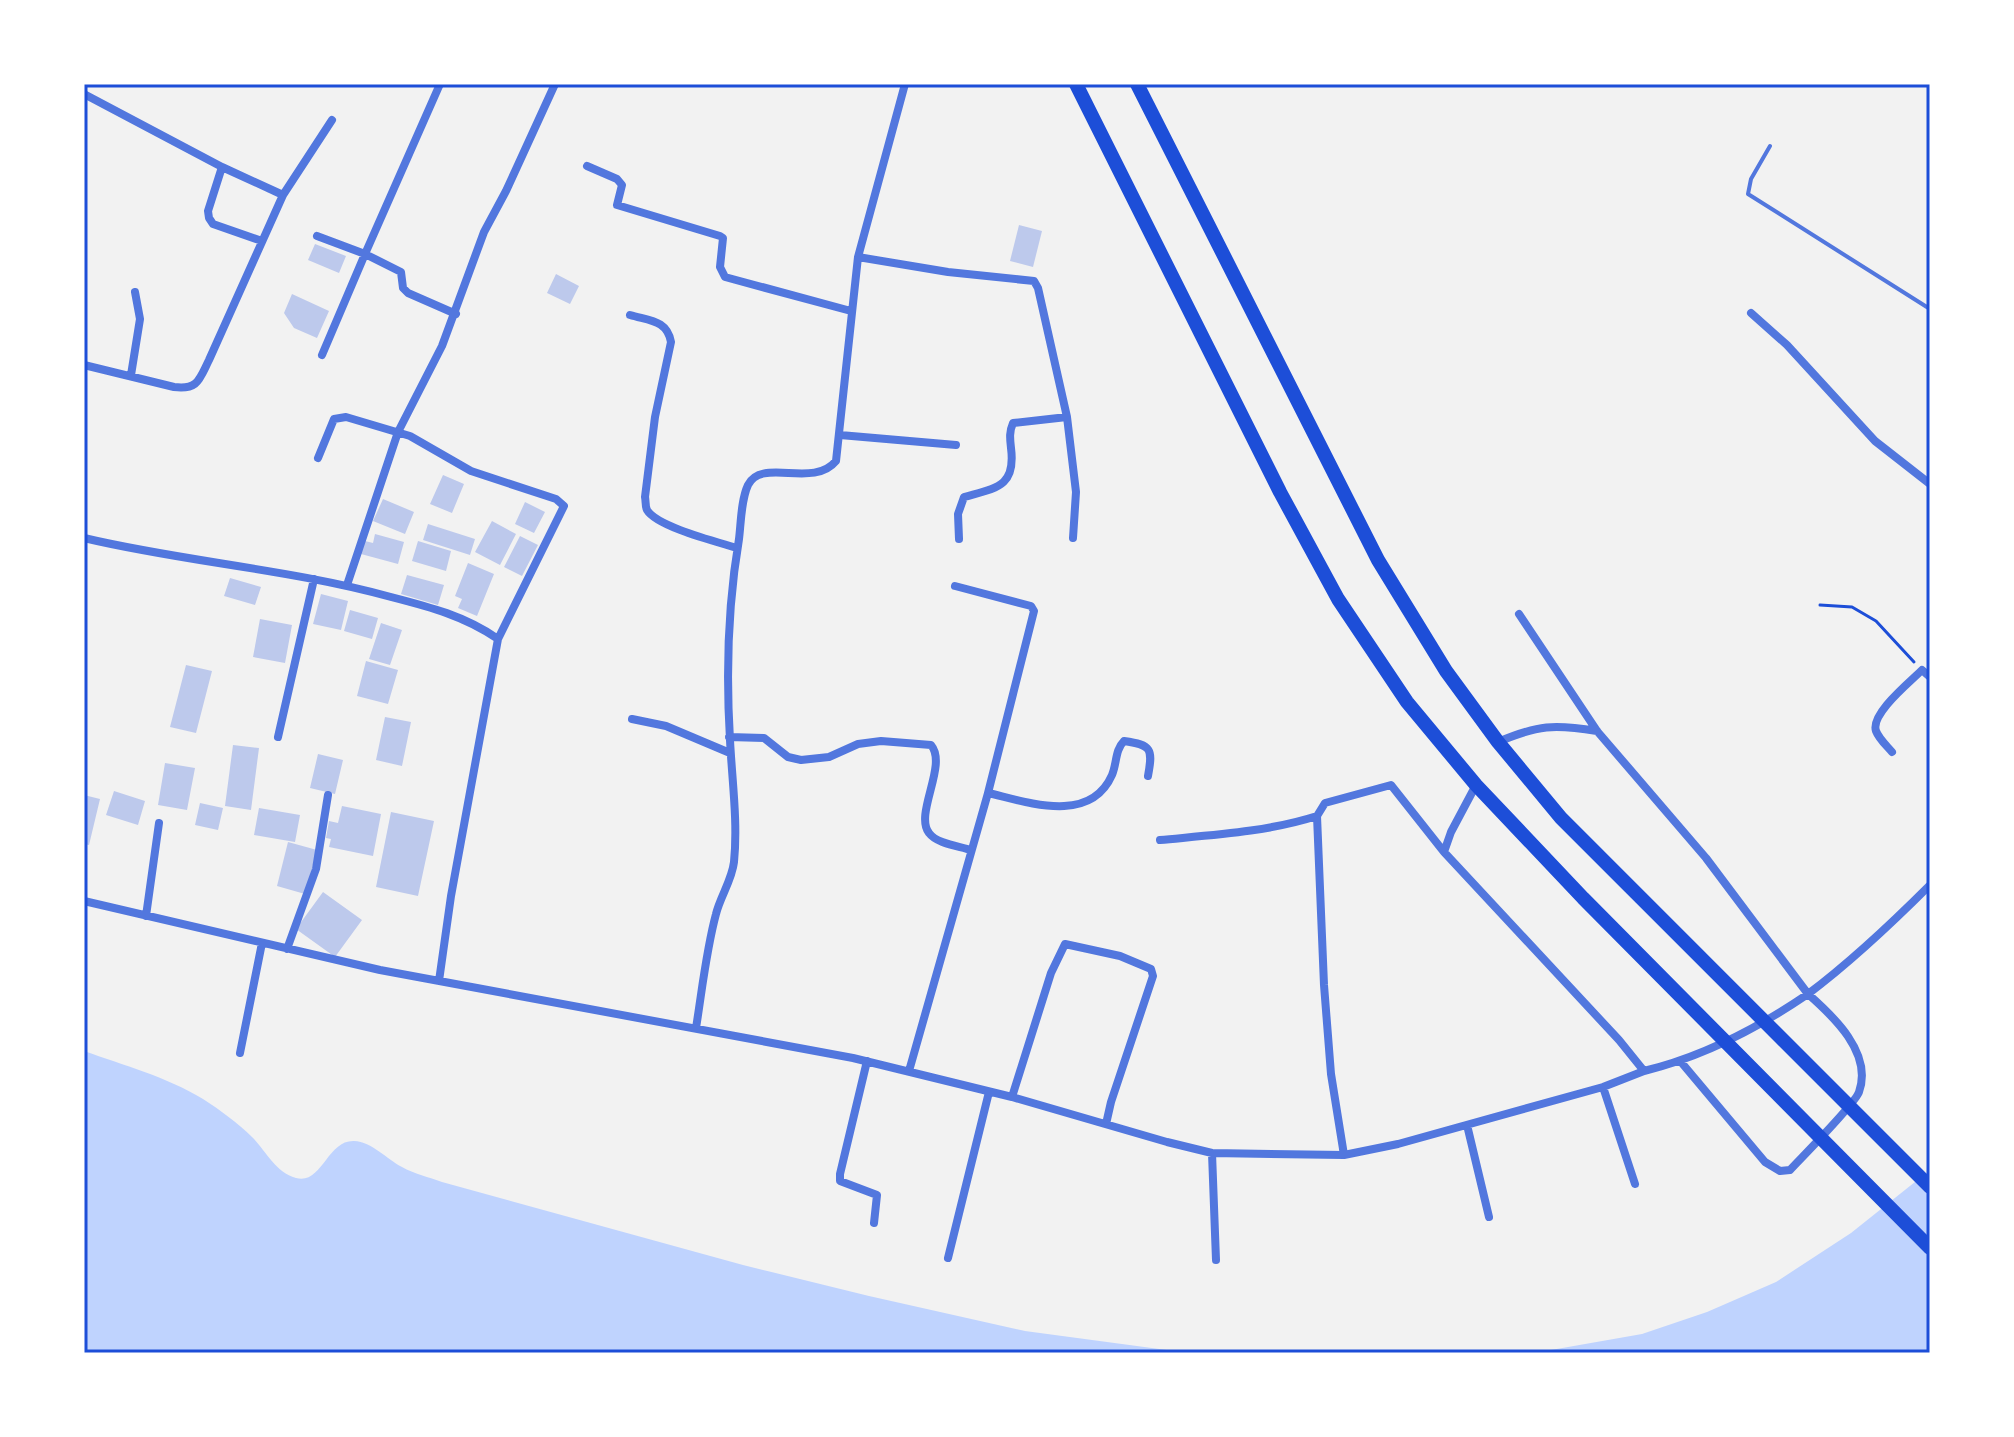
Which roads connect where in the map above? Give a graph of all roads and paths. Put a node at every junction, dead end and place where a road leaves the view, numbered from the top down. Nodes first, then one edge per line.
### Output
1 (440, 84) edge
2 (555, 84) edge
3 (905, 84) edge
4 (1076, 84) edge
5 (1137, 84) edge
6 (84, 94) edge
7 (332, 120) dead end
8 (1770, 146) dead end
9 (587, 166) dead end
10 (222, 167) junction
11 (283, 195) junction
12 (317, 236) dead end
13 (262, 241) junction
14 (365, 254) junction
15 (858, 257) junction
16 (135, 292) dead end
17 (1930, 309) edge
18 (851, 311) junction
19 (1751, 313) dead end
20 (456, 314) junction
21 (630, 315) dead end
22 (322, 355) dead end
23 (84, 365) edge
24 (131, 375) junction
25 (1067, 417) junction
26 (398, 432) junction
27 (840, 435) junction
28 (956, 445) dead end
29 (318, 458) dead end
30 (1930, 484) edge
31 (84, 538) edge
32 (1073, 538) dead end
33 (959, 539) dead end
34 (737, 548) junction
35 (314, 579) junction
36 (347, 585) junction
37 (955, 586) dead end
38 (1820, 605) dead end
39 (1519, 614) dead end
40 (498, 639) junction
41 (1926, 674) edge
42 (632, 719) dead end
43 (1597, 731) junction
44 (278, 737) dead end
45 (729, 737) junction
46 (1498, 742) junction
47 (1892, 752) dead end
48 (730, 753) junction
49 (1148, 776) dead end
50 (1476, 785) junction
51 (988, 793) junction
52 (328, 795) dead end
53 (1317, 816) junction
54 (159, 823) dead end
55 (1160, 840) dead end
56 (971, 850) junction
57 (1444, 852) junction
58 (1930, 885) edge
59 (84, 901) edge
60 (146, 916) junction
61 (262, 943) junction
62 (287, 949) junction
63 (439, 981) junction
64 (1808, 994) junction
65 (696, 1028) junction
66 (240, 1053) dead end
67 (867, 1061) junction
68 (1681, 1062) junction
69 (909, 1071) junction
70 (1644, 1071) junction
71 (1603, 1087) junction
72 (989, 1092) junction
73 (1012, 1097) junction
74 (1106, 1124) junction
75 (1467, 1125) junction
76 (1212, 1153) junction
77 (1344, 1155) junction
78 (1635, 1184) dead end
79 (1930, 1187) edge
80 (1489, 1217) dead end
81 (874, 1223) dead end
82 (1930, 1248) edge
83 (948, 1258) dead end
84 (1216, 1260) dead end

1 - 14 street
2 - 20 street
3 - 15 street
4 - 50 highway
5 - 46 highway
6 - 10 street
7 - 11 street
8 - 17 lane
9 - 18 street
10 - 11 street
10 - 13 street
11 - 13 street
12 - 14 street
13 - 24 street
14 - 20 street
14 - 22 street
15 - 18 street
15 - 25 street
16 - 24 street
18 - 27 street
19 - 30 street
20 - 26 street
21 - 34 street
23 - 24 street
25 - 32 street
25 - 33 street
26 - 29 street
26 - 36 street
26 - 40 street
27 - 28 street
27 - 34 street
31 - 35 street
34 - 45 street
35 - 36 street
35 - 44 street
36 - 40 street
37 - 51 street
38 - 41 path
39 - 43 street
40 - 63 street
41 - 47 street
42 - 48 street
43 - 46 street
43 - 64 street
45 - 48 street
45 - 56 street
46 - 79 highway
48 - 65 street
49 - 51 street
50 - 57 street
50 - 82 highway
51 - 56 street
52 - 62 street
53 - 55 street
53 - 57 street
53 - 77 street
54 - 60 street
56 - 69 street
57 - 70 street
58 - 64 street
59 - 60 street
60 - 61 street
61 - 62 street
61 - 66 street
62 - 63 street
63 - 65 street
64 - 68 street
64 - 68 street
65 - 67 street
67 - 69 street
67 - 81 street
68 - 70 street
69 - 72 street
70 - 71 street
71 - 75 street
71 - 78 street
72 - 73 street
72 - 83 street
73 - 74 street
73 - 74 street
74 - 76 street
75 - 77 street
75 - 80 street
76 - 77 street
76 - 84 street

